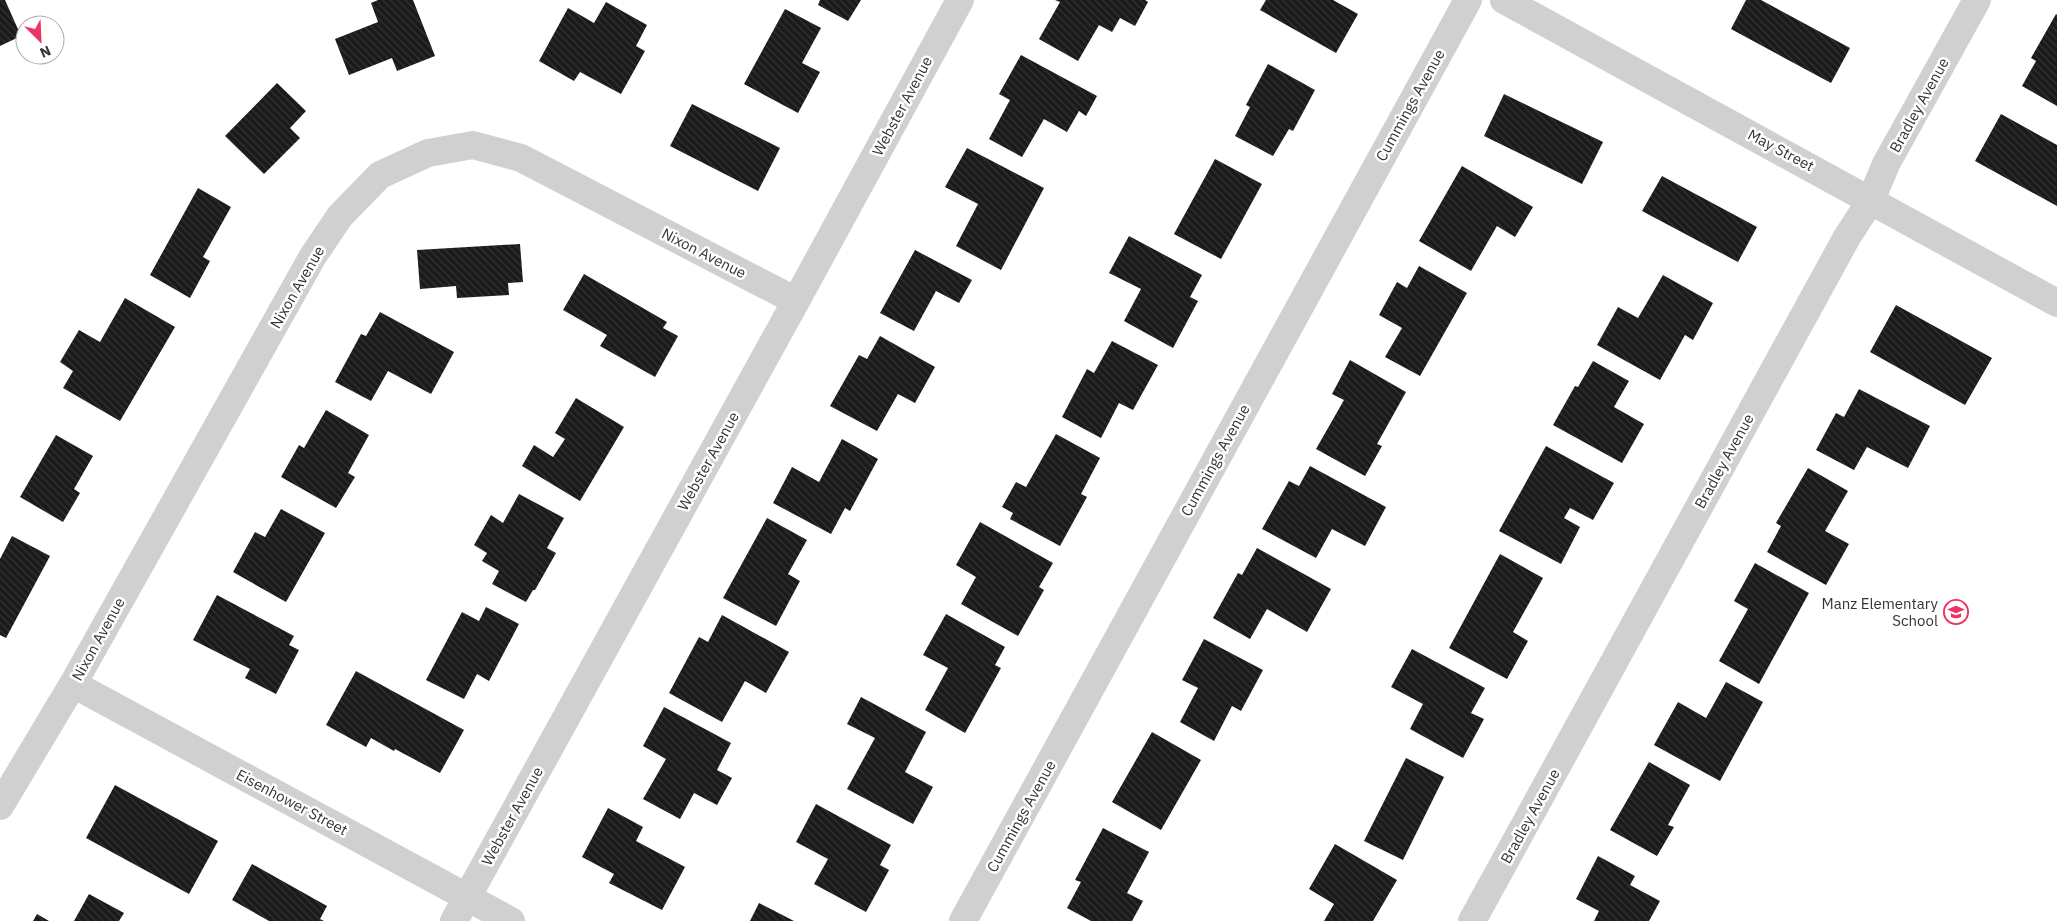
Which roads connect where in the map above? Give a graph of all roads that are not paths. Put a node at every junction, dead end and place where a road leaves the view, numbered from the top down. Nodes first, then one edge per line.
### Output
1 (960, 0) edge
2 (1468, 0) edge
3 (1504, 0) edge
4 (1977, 0) edge
5 (1871, 200) junction
6 (796, 301) junction
7 (2057, 302) edge
8 (73, 684) junction
9 (0, 806) edge
10 (467, 897) junction
11 (454, 921) edge
12 (511, 921) edge
13 (963, 921) edge
14 (1472, 921) edge

1 - 6 street, Webster Avenue
2 - 13 street, Cummings Avenue
3 - 5 street, May Street
4 - 5 street, Bradley Avenue
5 - 7 street, May Street
5 - 14 street, Bradley Avenue
6 - 8 street, Nixon Avenue
6 - 10 street, Webster Avenue
8 - 9 street, Nixon Avenue
8 - 10 street, Eisenhower Street
10 - 11 street, Webster Avenue
10 - 12 street, Eisenhower Street

